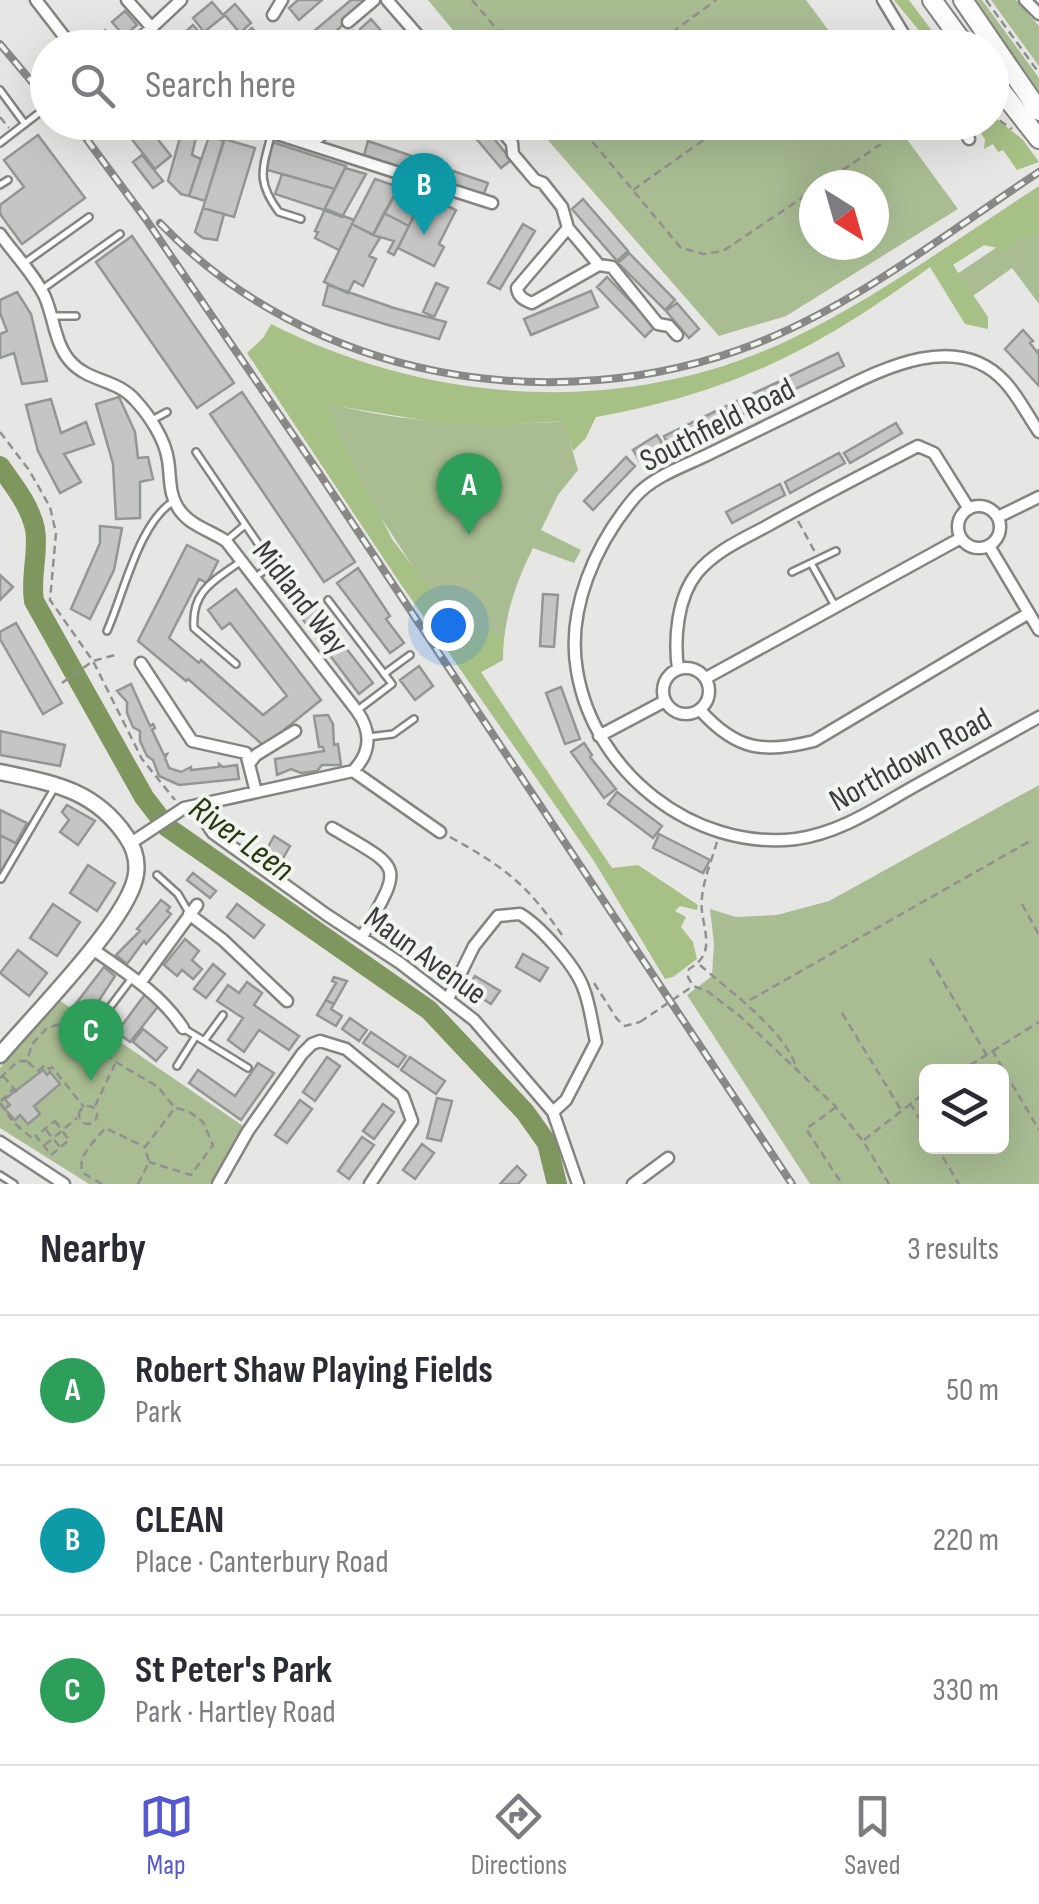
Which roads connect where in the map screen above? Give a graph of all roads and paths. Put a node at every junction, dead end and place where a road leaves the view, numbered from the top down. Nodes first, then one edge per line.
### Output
1 (36, 0) edge
2 (127, 0) edge
3 (181, 0) edge
4 (282, 0) edge
5 (374, 0) edge
6 (387, 0) edge
7 (472, 0) edge
8 (716, 0) edge
9 (882, 0) edge
10 (932, 0) edge
11 (963, 0) edge
12 (986, 0) edge
13 (1025, 0) edge
14 (1039, 14) edge
15 (273, 16) dead end
16 (348, 24) junction
17 (152, 28) joint
18 (59, 30) edge
19 (341, 30) edge
20 (348, 30) edge
21 (353, 30) edge
22 (413, 30) edge
23 (498, 30) edge
24 (675, 30) edge
25 (901, 30) edge
26 (954, 30) edge
27 (985, 30) edge
28 (1008, 30) edge
29 (1009, 31) edge
30 (1009, 66) edge
31 (1039, 72) edge
32 (0, 90) edge
33 (1009, 101) edge
34 (1039, 111) edge
35 (0, 117) edge
36 (30, 120) edge
37 (25, 124) junction
38 (7, 126) dead end
39 (1009, 127) edge
40 (1017, 132) dead end
41 (1039, 139) edge
42 (270, 140) edge
43 (298, 140) edge
44 (316, 140) edge
45 (510, 140) edge
46 (591, 140) edge
47 (704, 140) edge
48 (0, 142) edge
49 (311, 144) junction
50 (881, 144) dead end
51 (843, 170) edge
52 (8, 180) dead end
53 (0, 186) edge
54 (633, 190) junction
55 (799, 200) edge
56 (492, 203) dead end
57 (90, 217) dead end
58 (301, 219) dead end
59 (568, 228) junction
60 (0, 234) edge
61 (120, 234) dead end
62 (22, 265) junction
63 (599, 265) junction
64 (41, 290) junction
65 (51, 316) junction
66 (76, 316) dead end
67 (677, 335) dead end
68 (167, 412) dead end
69 (150, 422) junction
70 (0, 432) edge
71 (1039, 432) edge
72 (196, 452) dead end
73 (1039, 497) edge
74 (174, 501) junction
75 (968, 509) junction
76 (794, 511) junction
77 (998, 518) junction
78 (245, 524) junction
79 (960, 538) junction
80 (226, 540) junction
81 (989, 546) junction
82 (836, 551) dead end
83 (242, 560) junction
84 (815, 561) junction
85 (272, 565) junction
86 (792, 572) dead end
87 (255, 577) junction
88 (293, 595) dead end
89 (328, 600) dead end
90 (835, 606) junction
91 (1029, 613) junction
92 (1039, 630) edge
93 (107, 631) dead end
94 (115, 655) dead end
95 (410, 655) dead end
96 (93, 661) junction
97 (141, 663) dead end
98 (236, 664) dead end
99 (678, 669) junction
100 (384, 674) junction
101 (706, 678) junction
102 (62, 683) dead end
103 (665, 701) junction
104 (700, 710) junction
105 (357, 711) junction
106 (1039, 717) edge
107 (414, 719) dead end
108 (294, 731) dead end
109 (599, 736) junction
110 (368, 737) junction
111 (249, 764) junction
112 (353, 771) junction
113 (0, 772) edge
114 (56, 784) junction
115 (256, 792) junction
116 (200, 805) junction
117 (184, 808) junction
118 (332, 828) dead end
119 (720, 831) junction
120 (440, 832) joint
121 (1032, 840) dead end
122 (131, 844) junction
123 (157, 875) dead end
124 (1, 879) edge
125 (536, 898) dead end
126 (1022, 904) dead end
127 (193, 909) junction
128 (1039, 935) edge
129 (362, 937) junction
130 (226, 943) junction
131 (91, 948) junction
132 (218, 953) dead end
133 (930, 958) dead end
134 (699, 964) junction
135 (136, 980) junction
136 (692, 986) junction
137 (448, 999) junction
138 (750, 1000) dead end
139 (287, 1001) dead end
140 (184, 1004) dead end
141 (172, 1011) junction
142 (842, 1013) dead end
143 (223, 1015) dead end
144 (101, 1020) dead end
145 (640, 1022) dead end
146 (1039, 1022) edge
147 (183, 1028) joint
148 (196, 1036) junction
149 (204, 1041) junction
150 (992, 1050) junction
151 (986, 1054) junction
152 (0, 1055) edge
153 (27, 1062) junction
154 (116, 1062) junction
155 (971, 1064) edge
156 (177, 1066) dead end
157 (248, 1068) dead end
158 (797, 1072) junction
159 (1, 1076) edge
160 (919, 1096) edge
161 (910, 1102) junction
162 (0, 1103) edge
163 (84, 1107) junction
164 (836, 1107) junction
165 (94, 1108) junction
166 (175, 1108) junction
167 (901, 1110) junction
168 (553, 1112) junction
169 (80, 1116) junction
170 (919, 1118) edge
171 (95, 1121) junction
172 (105, 1128) junction
173 (45, 1129) junction
174 (62, 1130) junction
175 (1039, 1130) edge
176 (36, 1136) junction
177 (52, 1138) junction
178 (863, 1141) junction
179 (0, 1142) edge
180 (44, 1146) junction
181 (60, 1147) junction
182 (144, 1147) junction
183 (941, 1154) edge
184 (149, 1162) junction
185 (666, 1164) dead end
186 (0, 1175) edge
187 (191, 1175) junction
188 (186, 1182) edge
189 (14, 1184) edge
190 (64, 1184) edge
191 (102, 1184) edge
192 (138, 1184) edge
193 (218, 1184) edge
194 (370, 1184) edge
195 (578, 1184) edge
196 (633, 1184) edge
197 (842, 1184) edge
198 (889, 1184) edge
199 (959, 1184) edge

1 - 18 street
2 - 17 street
3 - 17 street
4 - 15 street
5 - 16 street
6 - 22 street
7 - 23 path
8 - 24 path
9 - 25 street
10 - 26 highway
11 - 27 highway
12 - 28 path
13 - 14 street
16 - 19 path
16 - 20 path
16 - 21 path
29 - 31 path
30 - 34 highway
32 - 37 lane
33 - 41 highway
35 - 38 path
36 - 37 lane
37 - 48 lane
39 - 40 path
42 - 58 lane
43 - 49 street
44 - 49 street
45 - 59 street
46 - 54 path
47 - 54 path
49 - 56 street
50 - 51 path
52 - 53 lane
54 - 55 path
57 - 62 lane
59 - 63 street
59 - 63 street
60 - 62 street
61 - 64 lane
62 - 64 street
63 - 67 street
64 - 65 street
65 - 66 lane
65 - 69 street
68 - 69 lane
69 - 74 street
70 - 96 path
71 - 109 street, Southfield Road
72 - 78 lane
73 - 77 street
74 - 80 street, Midland Way
74 - 93 lane
75 - 76 street
75 - 77 street
75 - 79 street
76 - 84 path
76 - 99 street
77 - 81 street
78 - 80 lane
78 - 85 lane
79 - 81 street
79 - 90 street
80 - 83 street, Midland Way
81 - 91 street
82 - 84 lane
83 - 87 street, Midland Way
83 - 98 lane
84 - 86 lane
84 - 90 lane
85 - 87 lane
85 - 88 lane
87 - 105 street, Midland Way
89 - 100 lane
90 - 101 street
91 - 92 street
91 - 104 street
94 - 96 path
95 - 100 lane
96 - 102 path
96 - 117 path
97 - 111 street
99 - 101 street
99 - 103 street
100 - 105 lane
101 - 104 street
103 - 104 street
103 - 109 street
105 - 110 street, Midland Way
106 - 119 street, Northdown Road
107 - 110 lane
108 - 111 street
109 - 119 street, Northdown Road
110 - 112 street
111 - 115 street
112 - 115 street
112 - 120 street
113 - 114 street
114 - 122 street
114 - 124 lane
115 - 116 street
116 - 117 street
116 - 129 street, Maun Avenue
117 - 122 street
118 - 129 street
119 - 134 path
120 - 125 path
121 - 138 path
122 - 131 street
123 - 127 lane
126 - 128 path
127 - 130 street
127 - 135 street
129 - 137 street, Maun Avenue
130 - 132 street
130 - 139 street
131 - 135 street
131 - 152 street
133 - 151 path
134 - 136 path
134 - 158 path
135 - 141 street
135 - 144 lane
136 - 145 path, bridge
136 - 158 path
137 - 168 street, Maun Avenue
137 - 168 street
140 - 141 street
141 - 147 street
142 - 167 path
143 - 149 lane
146 - 150 path
147 - 148 lane
148 - 149 lane
148 - 156 lane
149 - 157 lane
150 - 151 path
150 - 175 path
151 - 155 path
153 - 154 path
153 - 159 path
153 - 163 path
154 - 165 path
154 - 166 path
158 - 164 path
159 - 162 path
160 - 161 path
161 - 167 path
161 - 170 path
162 - 176 path
163 - 165 path
163 - 169 path
164 - 178 path
164 - 197 path
165 - 171 path
166 - 182 path
166 - 187 path
167 - 178 path
168 - 195 street, Maun Avenue
169 - 171 path
169 - 174 path
171 - 172 path
172 - 182 path
172 - 191 path
173 - 174 path
173 - 176 path
173 - 177 path
174 - 177 path
174 - 181 path
176 - 180 path
177 - 180 path
177 - 181 path
178 - 198 path
179 - 190 street
180 - 181 path
182 - 184 path
183 - 199 path
184 - 187 path
184 - 192 path
185 - 196 street
186 - 189 lane
187 - 188 path
193 - 194 street

